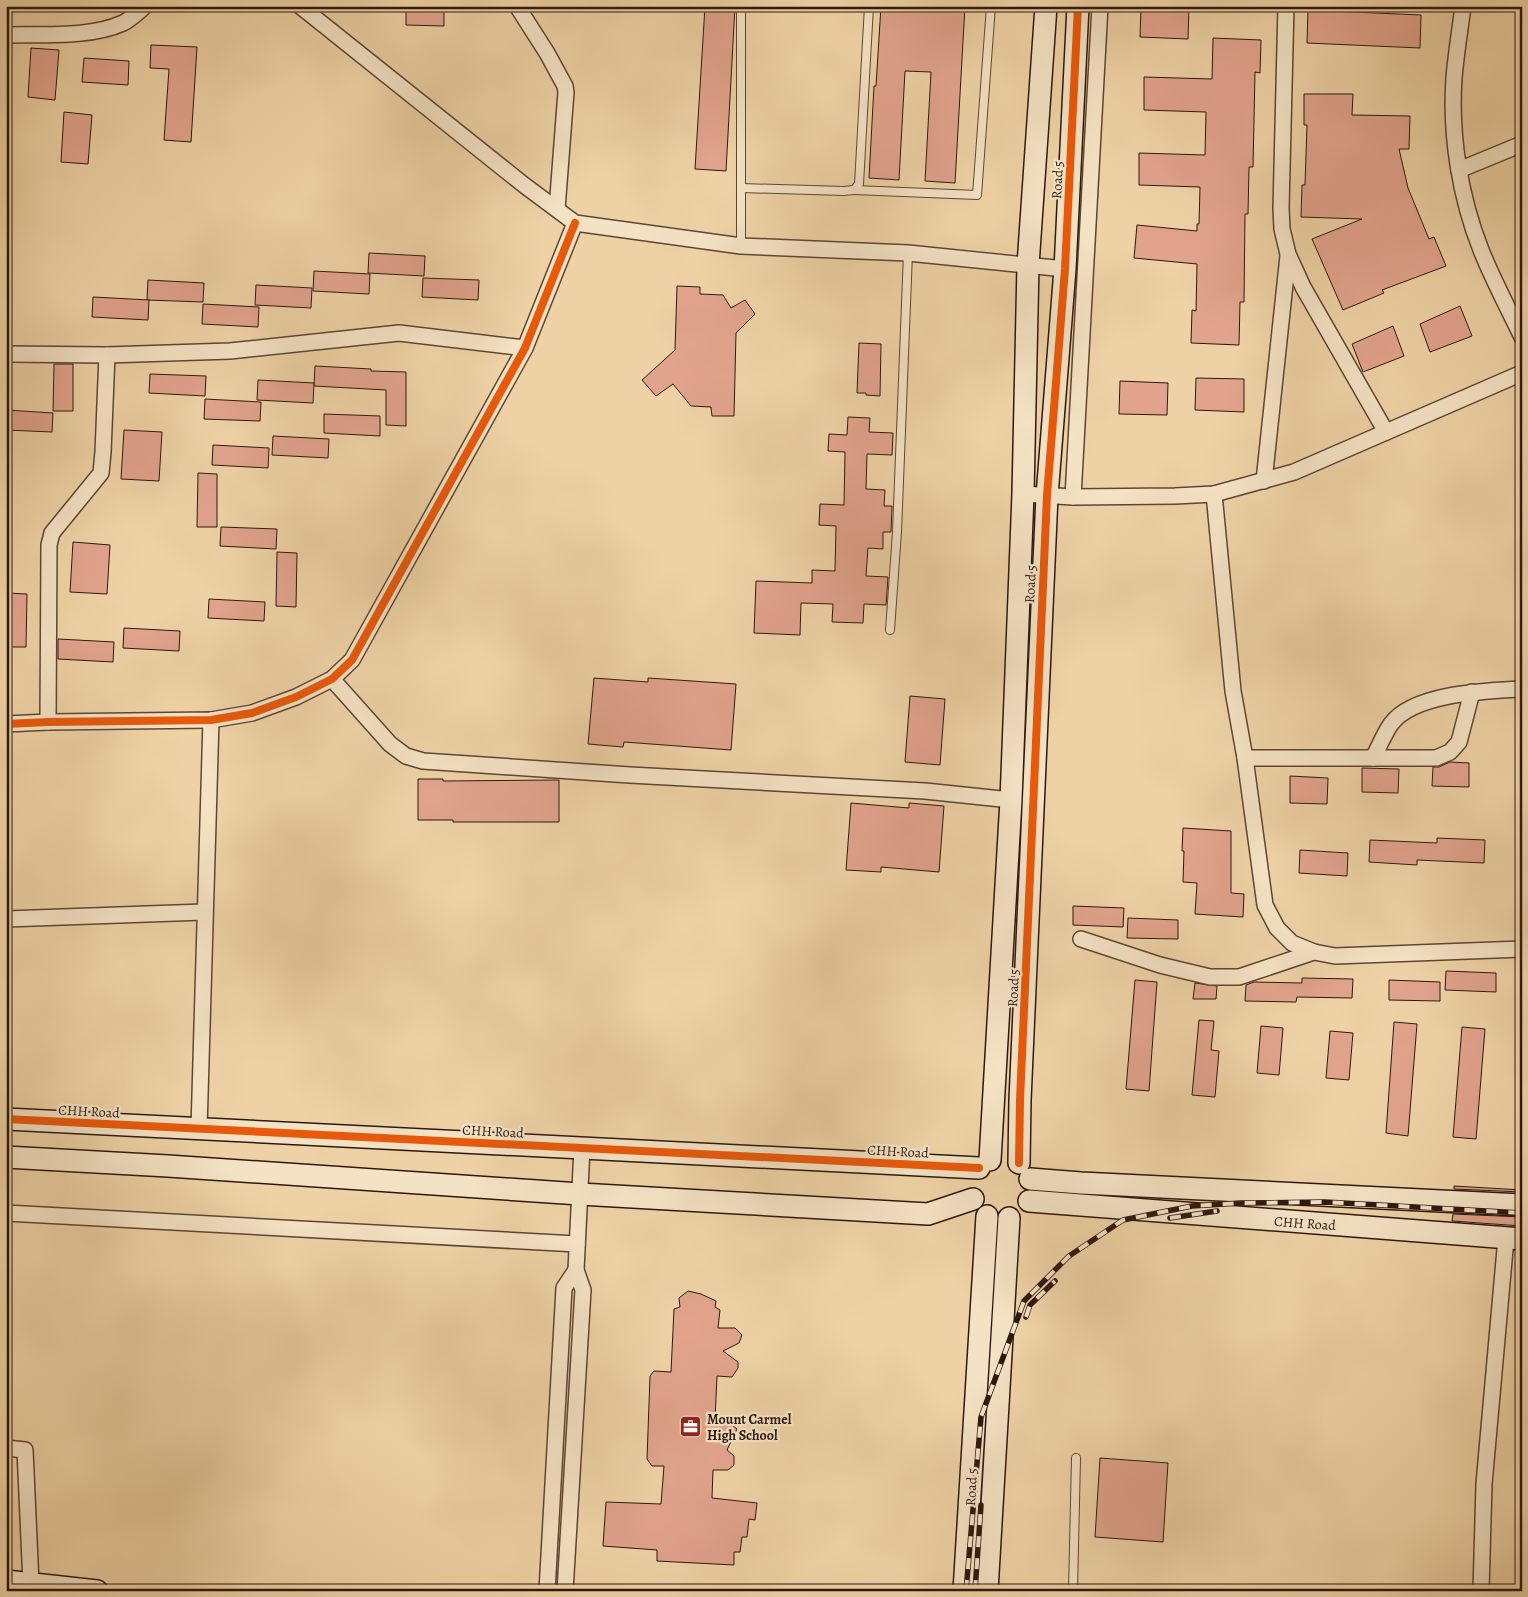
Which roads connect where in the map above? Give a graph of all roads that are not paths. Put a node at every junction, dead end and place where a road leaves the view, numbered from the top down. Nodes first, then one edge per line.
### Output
1 (145, 6) edge
2 (300, 6) edge
3 (517, 6) edge
4 (741, 6) edge
5 (869, 6) edge
6 (991, 6) edge
7 (1046, 6) edge
8 (1078, 6) edge
9 (1100, 6) edge
10 (1286, 6) edge
11 (1463, 6) edge
12 (6, 35) edge
13 (1522, 144) edge
14 (1459, 170) junction
15 (741, 188) junction
16 (854, 190) junction
17 (557, 209) junction
18 (575, 223) junction
19 (741, 246) junction
20 (908, 253) junction
21 (1288, 254) junction
22 (1028, 265) junction
23 (1065, 268) junction
24 (1522, 337) edge
25 (525, 348) junction
26 (6, 354) edge
27 (107, 355) junction
28 (1522, 373) edge
29 (1386, 432) junction
30 (1264, 481) junction
31 (1023, 494) junction
32 (1214, 494) junction
33 (1047, 496) junction
34 (1073, 497) junction
35 (890, 630) dead end
36 (332, 679) junction
37 (1522, 689) edge
38 (1472, 692) junction
39 (211, 720) junction
40 (48, 722) junction
41 (6, 724) edge
42 (1245, 758) junction
43 (1373, 758) junction
44 (1011, 800) junction
45 (204, 912) junction
46 (6, 919) edge
47 (1081, 939) dead end
48 (1522, 948) edge
49 (1314, 952) junction
50 (6, 1119) edge
51 (199, 1129) junction
52 (582, 1148) junction
53 (6, 1158) edge
54 (984, 1164) junction
55 (1025, 1171) junction
56 (580, 1194) junction
57 (973, 1199) junction
58 (1029, 1201) junction
59 (1522, 1206) edge
60 (6, 1214) edge
61 (987, 1216) junction
62 (1009, 1218) junction
63 (1514, 1239) edge
64 (577, 1244) junction
65 (576, 1270) junction
66 (6, 1448) edge
67 (1076, 1458) dead end
68 (6, 1581) edge
69 (31, 1584) junction
70 (97, 1591) edge
71 (547, 1591) edge
72 (565, 1591) edge
73 (964, 1591) edge
74 (987, 1591) edge
75 (1073, 1591) edge
76 (1481, 1591) edge

1 - 12 street
2 - 17 street
3 - 17 street
4 - 15 lane
5 - 16 lane
6 - 16 lane
7 - 22 street, Road 5
8 - 23 street, Road 5
9 - 34 street
10 - 21 street
11 - 14 street
13 - 14 street
14 - 24 street
15 - 16 lane
15 - 19 lane
17 - 18 street
18 - 19 street
18 - 25 street
19 - 20 street
20 - 22 street
20 - 35 lane
21 - 29 street
21 - 30 street
22 - 23 street
22 - 31 street, Road 5
23 - 33 street, Road 5
25 - 27 street
25 - 36 street
26 - 27 street
27 - 40 street
28 - 29 street
29 - 30 street
30 - 32 street
31 - 33 street
31 - 44 street, Road 5
32 - 34 street
32 - 42 street
33 - 34 street
33 - 55 street, Road 5
36 - 39 street
36 - 44 street
37 - 38 street
38 - 43 street
38 - 43 street
39 - 40 street
39 - 45 street
40 - 41 street
42 - 43 street
42 - 49 street
44 - 54 street, Road 5
45 - 46 street
45 - 51 street
47 - 49 street
48 - 49 street
50 - 51 street, CHH Road
51 - 52 street, CHH Road
52 - 54 street, CHH Road
52 - 56 street
53 - 56 street
54 - 55 street
54 - 57 street
55 - 58 street
55 - 59 street, CHH Road
56 - 57 street
56 - 64 street
57 - 61 street
58 - 62 street
58 - 63 street, CHH Road
60 - 64 street
61 - 62 street
61 - 73 street, Road 5
62 - 74 street, Road 5
63 - 76 street
64 - 65 street
65 - 71 street
65 - 72 street
66 - 69 street
67 - 75 lane
68 - 69 street
69 - 70 street

